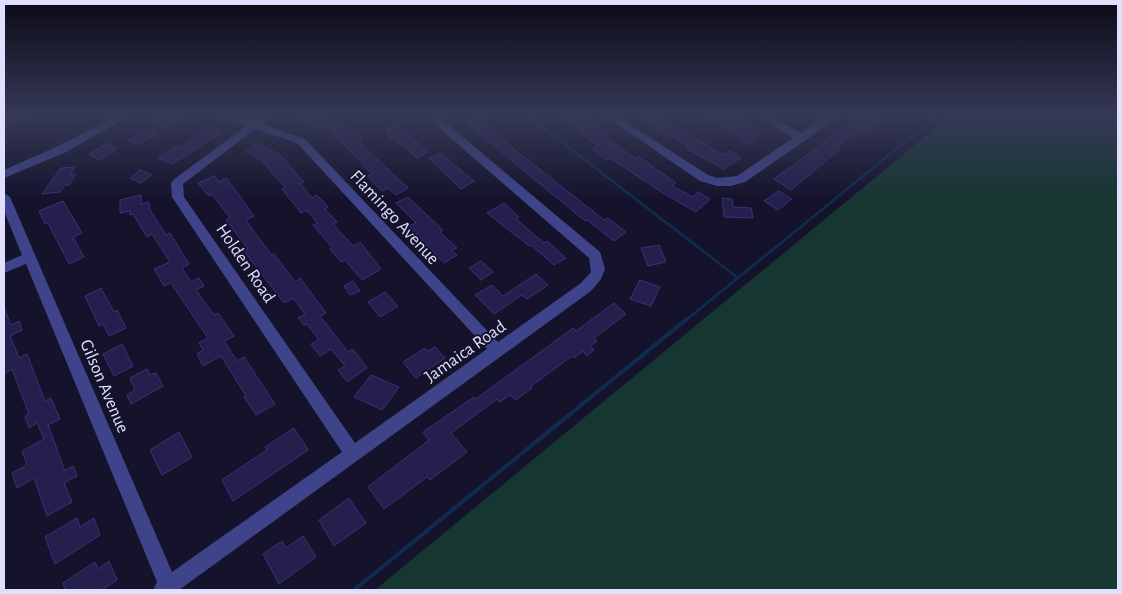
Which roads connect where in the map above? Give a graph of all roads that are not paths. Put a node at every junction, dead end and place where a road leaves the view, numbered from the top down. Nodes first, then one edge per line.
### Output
1 (72, 144) edge
2 (230, 144) edge
3 (304, 144) edge
4 (464, 144) edge
5 (651, 144) edge
6 (794, 144) edge
7 (4, 174) edge
8 (717, 182) joint
9 (4, 197) edge
10 (29, 257) junction
11 (4, 268) edge
12 (498, 351) junction
13 (353, 454) junction
14 (166, 589) edge

1 - 7 street
2 - 13 street, Holden Road
3 - 12 street, Flamingo Avenue
4 - 12 street, Jamaica Road
5 - 8 street
6 - 8 street
9 - 10 street, Gilson Avenue
10 - 11 street
10 - 14 street, Gilson Avenue
12 - 13 street, Jamaica Road
13 - 14 street, Jamaica Road

